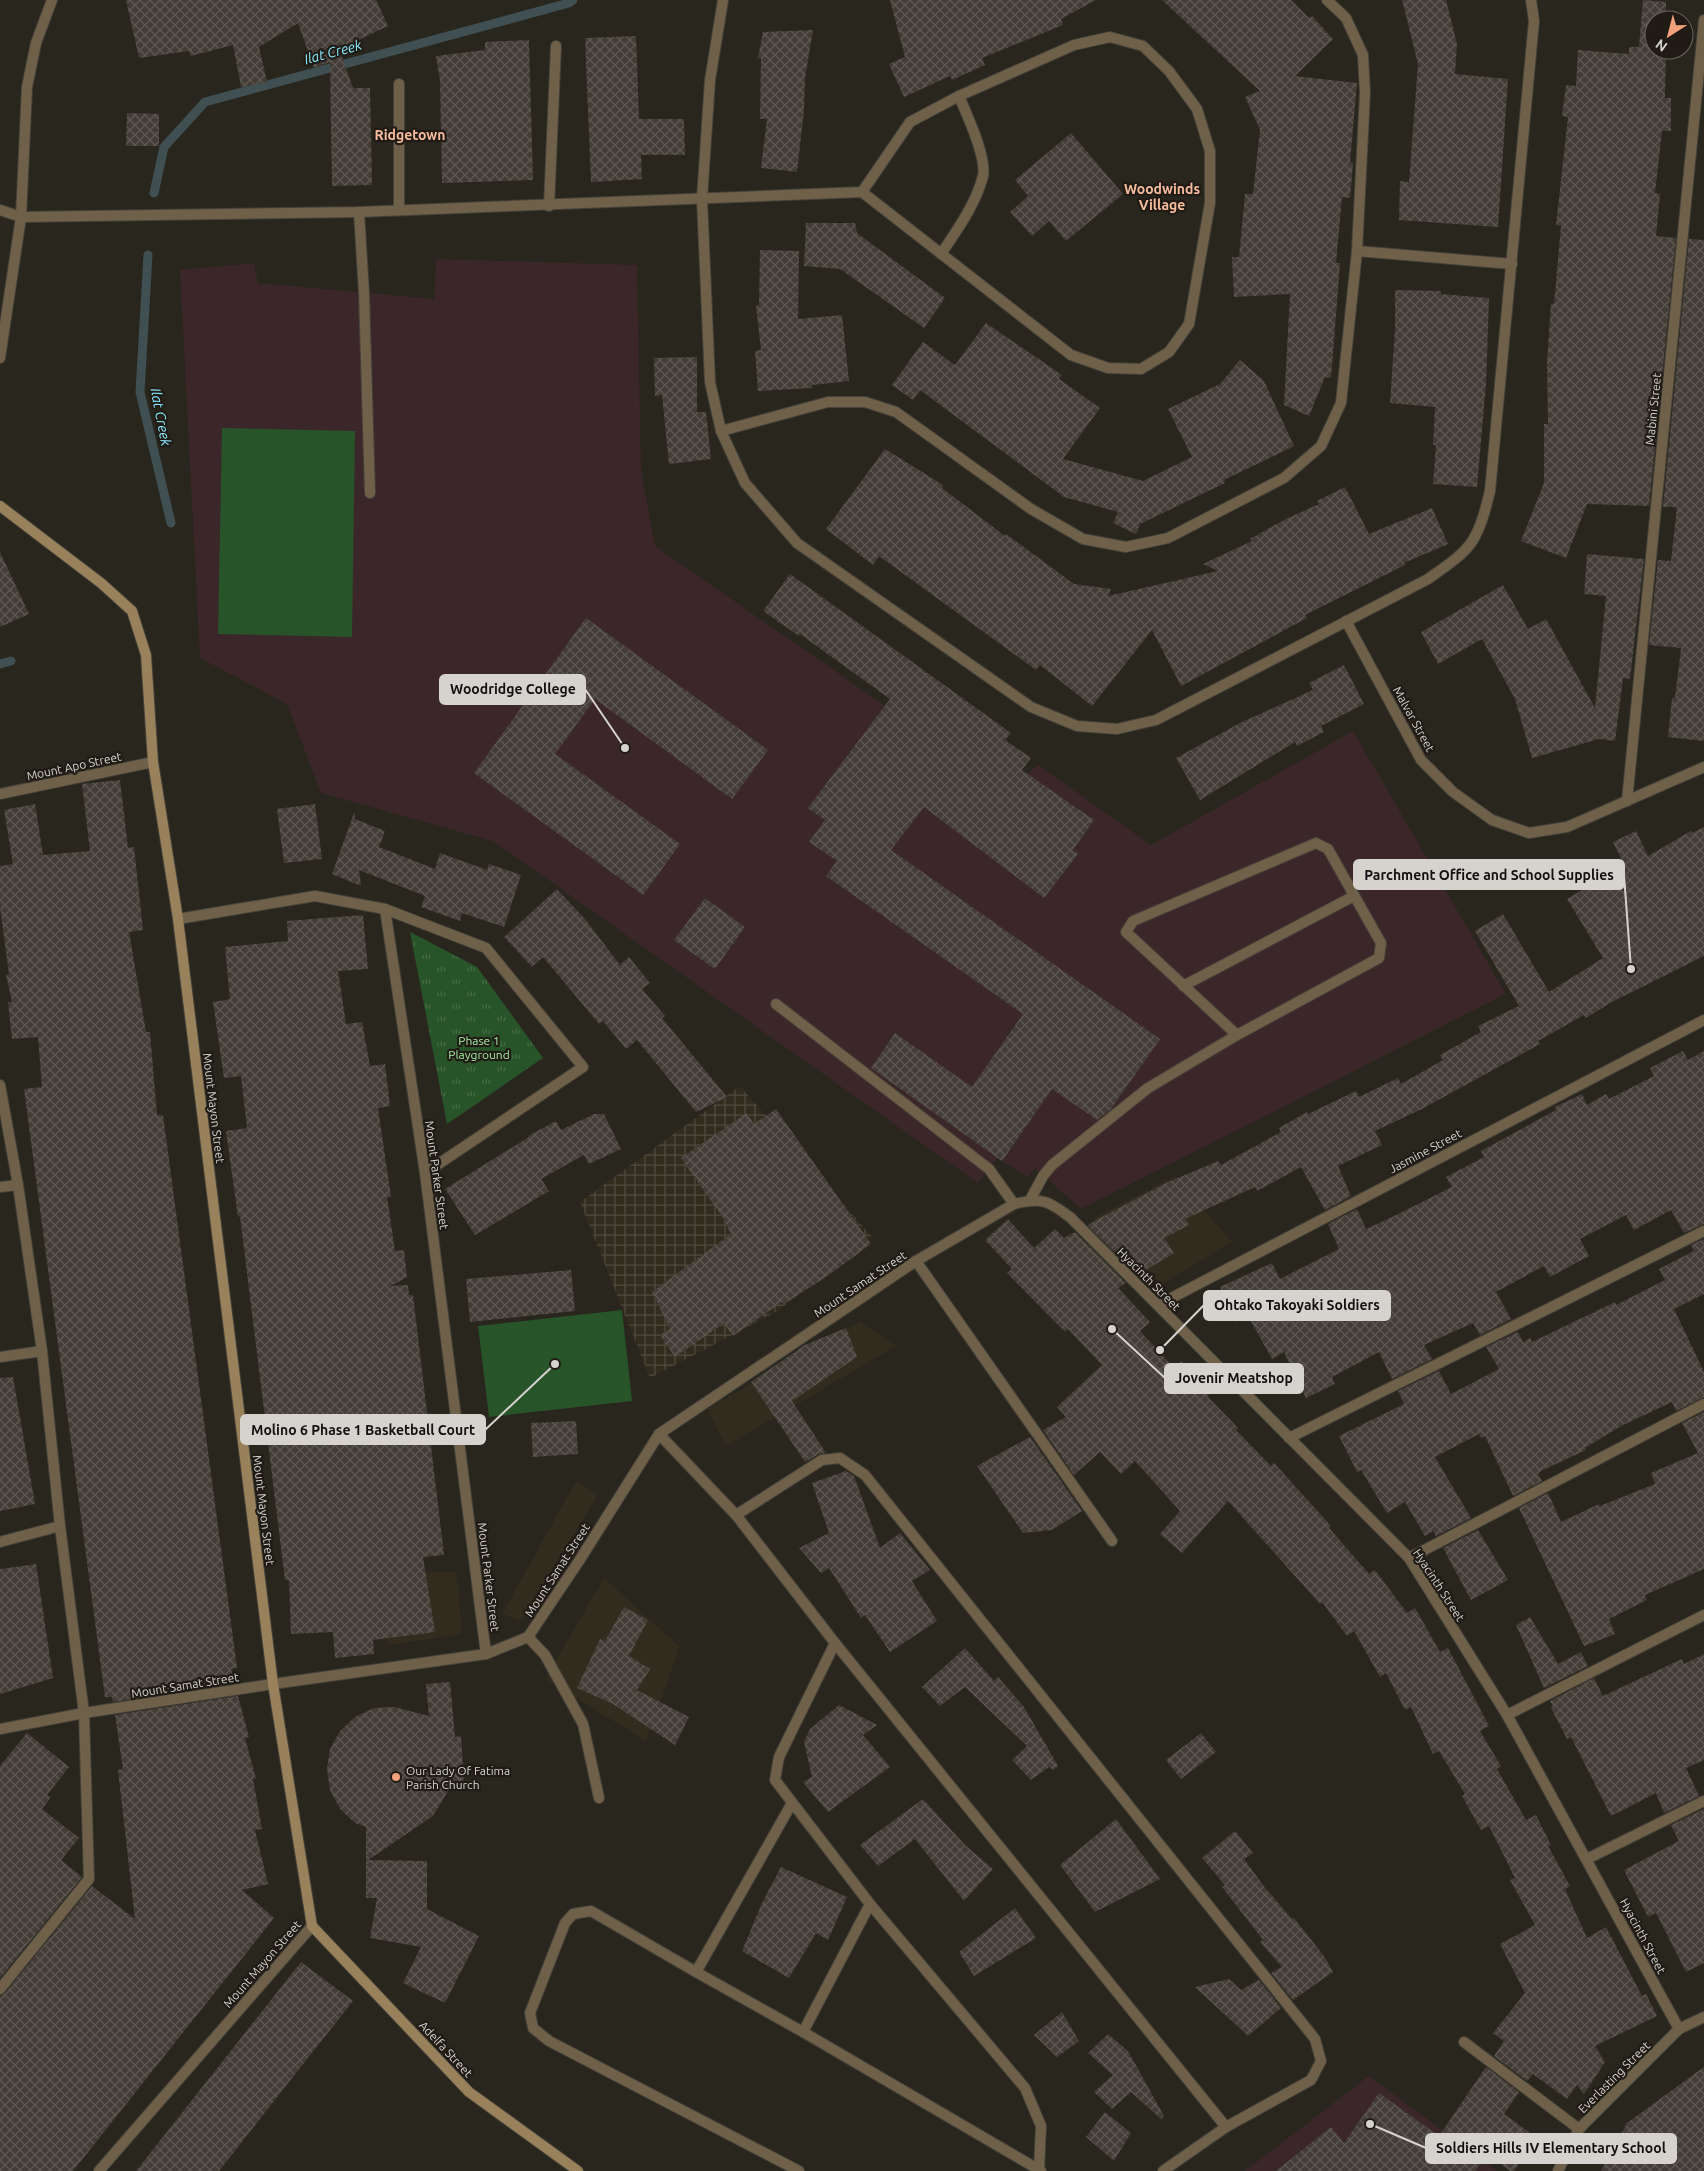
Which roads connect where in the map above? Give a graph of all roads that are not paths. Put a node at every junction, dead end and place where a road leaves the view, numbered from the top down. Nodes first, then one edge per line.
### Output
1 (52, 0) edge
2 (723, 0) edge
3 (1327, 0) edge
4 (1532, 0) edge
5 (1704, 20) edge
6 (556, 46) dead end
7 (399, 84) dead end
8 (959, 96) junction
9 (862, 192) junction
10 (702, 199) junction
11 (549, 206) junction
12 (399, 209) junction
13 (0, 210) edge
14 (359, 212) junction
15 (21, 218) junction
16 (1357, 252) junction
17 (941, 254) junction
18 (1512, 264) junction
19 (0, 358) edge
20 (721, 432) junction
21 (370, 493) dead end
22 (0, 506) edge
23 (1346, 621) junction
24 (153, 762) junction
25 (1704, 767) edge
26 (0, 794) edge
27 (1627, 801) junction
28 (1354, 896) junction
29 (385, 909) junction
30 (178, 919) junction
31 (1183, 986) junction
32 (776, 1004) dead end
33 (1704, 1020) edge
34 (1237, 1036) junction
35 (0, 1084) edge
36 (425, 1172) junction
37 (18, 1185) junction
38 (0, 1187) edge
39 (1030, 1200) junction
40 (1014, 1204) junction
41 (1704, 1231) edge
42 (916, 1261) junction
43 (1158, 1305) junction
44 (42, 1351) junction
45 (0, 1358) edge
46 (1704, 1404) edge
47 (658, 1434) junction
48 (1289, 1438) junction
49 (736, 1515) junction
50 (60, 1526) junction
51 (1112, 1541) dead end
52 (0, 1542) edge
53 (1409, 1558) junction
54 (1704, 1615) edge
55 (528, 1637) junction
56 (835, 1643) junction
57 (486, 1654) junction
58 (274, 1684) junction
59 (84, 1713) junction
60 (1507, 1715) junction
61 (0, 1729) edge
62 (599, 1798) dead end
63 (1704, 1801) edge
64 (792, 1803) junction
65 (1587, 1859) junction
66 (870, 1904) junction
67 (312, 1926) junction
68 (696, 1972) junction
69 (0, 1989) edge
70 (1704, 2017) edge
71 (1679, 2029) junction
72 (803, 2032) junction
73 (1464, 2042) dead end
74 (1226, 2127) junction
75 (1579, 2129) junction
76 (1040, 2170) edge
77 (99, 2171) edge
78 (578, 2171) edge
79 (799, 2171) edge
80 (1163, 2171) edge
81 (1558, 2171) edge

1 - 15 street
2 - 10 street
3 - 16 street
4 - 18 street
5 - 27 street, Mabini Street
6 - 11 street
7 - 12 street
8 - 9 street
8 - 17 street
8 - 17 street
9 - 10 street
9 - 17 street
10 - 11 street
10 - 20 street
11 - 12 street
12 - 14 street
13 - 15 street
14 - 15 street
14 - 21 street
15 - 19 street
16 - 18 street
16 - 20 street
18 - 23 street
20 - 23 street
22 - 24 street, Mount Mayon Street
23 - 27 street, Malvar Street
24 - 26 street, Mount Apo Street
24 - 30 street, Mount Mayon Street
25 - 27 street, Malvar Street
28 - 31 street
28 - 31 street
28 - 34 street
29 - 30 street
29 - 36 street, Mount Parker Street
29 - 36 street
30 - 58 street, Mount Mayon Street
31 - 34 street
32 - 40 street
33 - 43 street, Jasmine Street
34 - 39 street
35 - 37 street
36 - 57 street, Mount Parker Street
37 - 38 street
37 - 44 street
39 - 40 street, Mount Samat Street
39 - 43 street, Hyacinth Street
40 - 42 street, Mount Samat Street
41 - 48 street
42 - 47 street, Mount Samat Street
42 - 51 street
43 - 48 street, Hyacinth Street
44 - 45 street
44 - 50 street
46 - 53 street
47 - 49 street
47 - 55 street, Mount Samat Street
48 - 53 street, Hyacinth Street
49 - 56 street
49 - 74 street
50 - 52 street
50 - 59 street
53 - 60 street, Hyacinth Street
54 - 60 street
55 - 57 street, Mount Samat Street
55 - 62 street
56 - 64 street
56 - 74 street
57 - 58 street, Mount Samat Street
58 - 59 street, Mount Samat Street
58 - 67 street, Mount Mayon Street
59 - 61 street, Mount Samat Street
59 - 69 street
60 - 65 street, Hyacinth Street
63 - 65 street
64 - 66 street
64 - 68 street
65 - 71 street, Hyacinth Street
66 - 72 street
66 - 76 street
67 - 77 street, Mount Mayon Street
67 - 78 street, Adelfa Street
68 - 72 street
68 - 79 street
70 - 71 street, Everlasting Street
71 - 75 street, Everlasting Street
72 - 76 street
73 - 75 street
74 - 80 street
75 - 81 street, Everlasting Street

